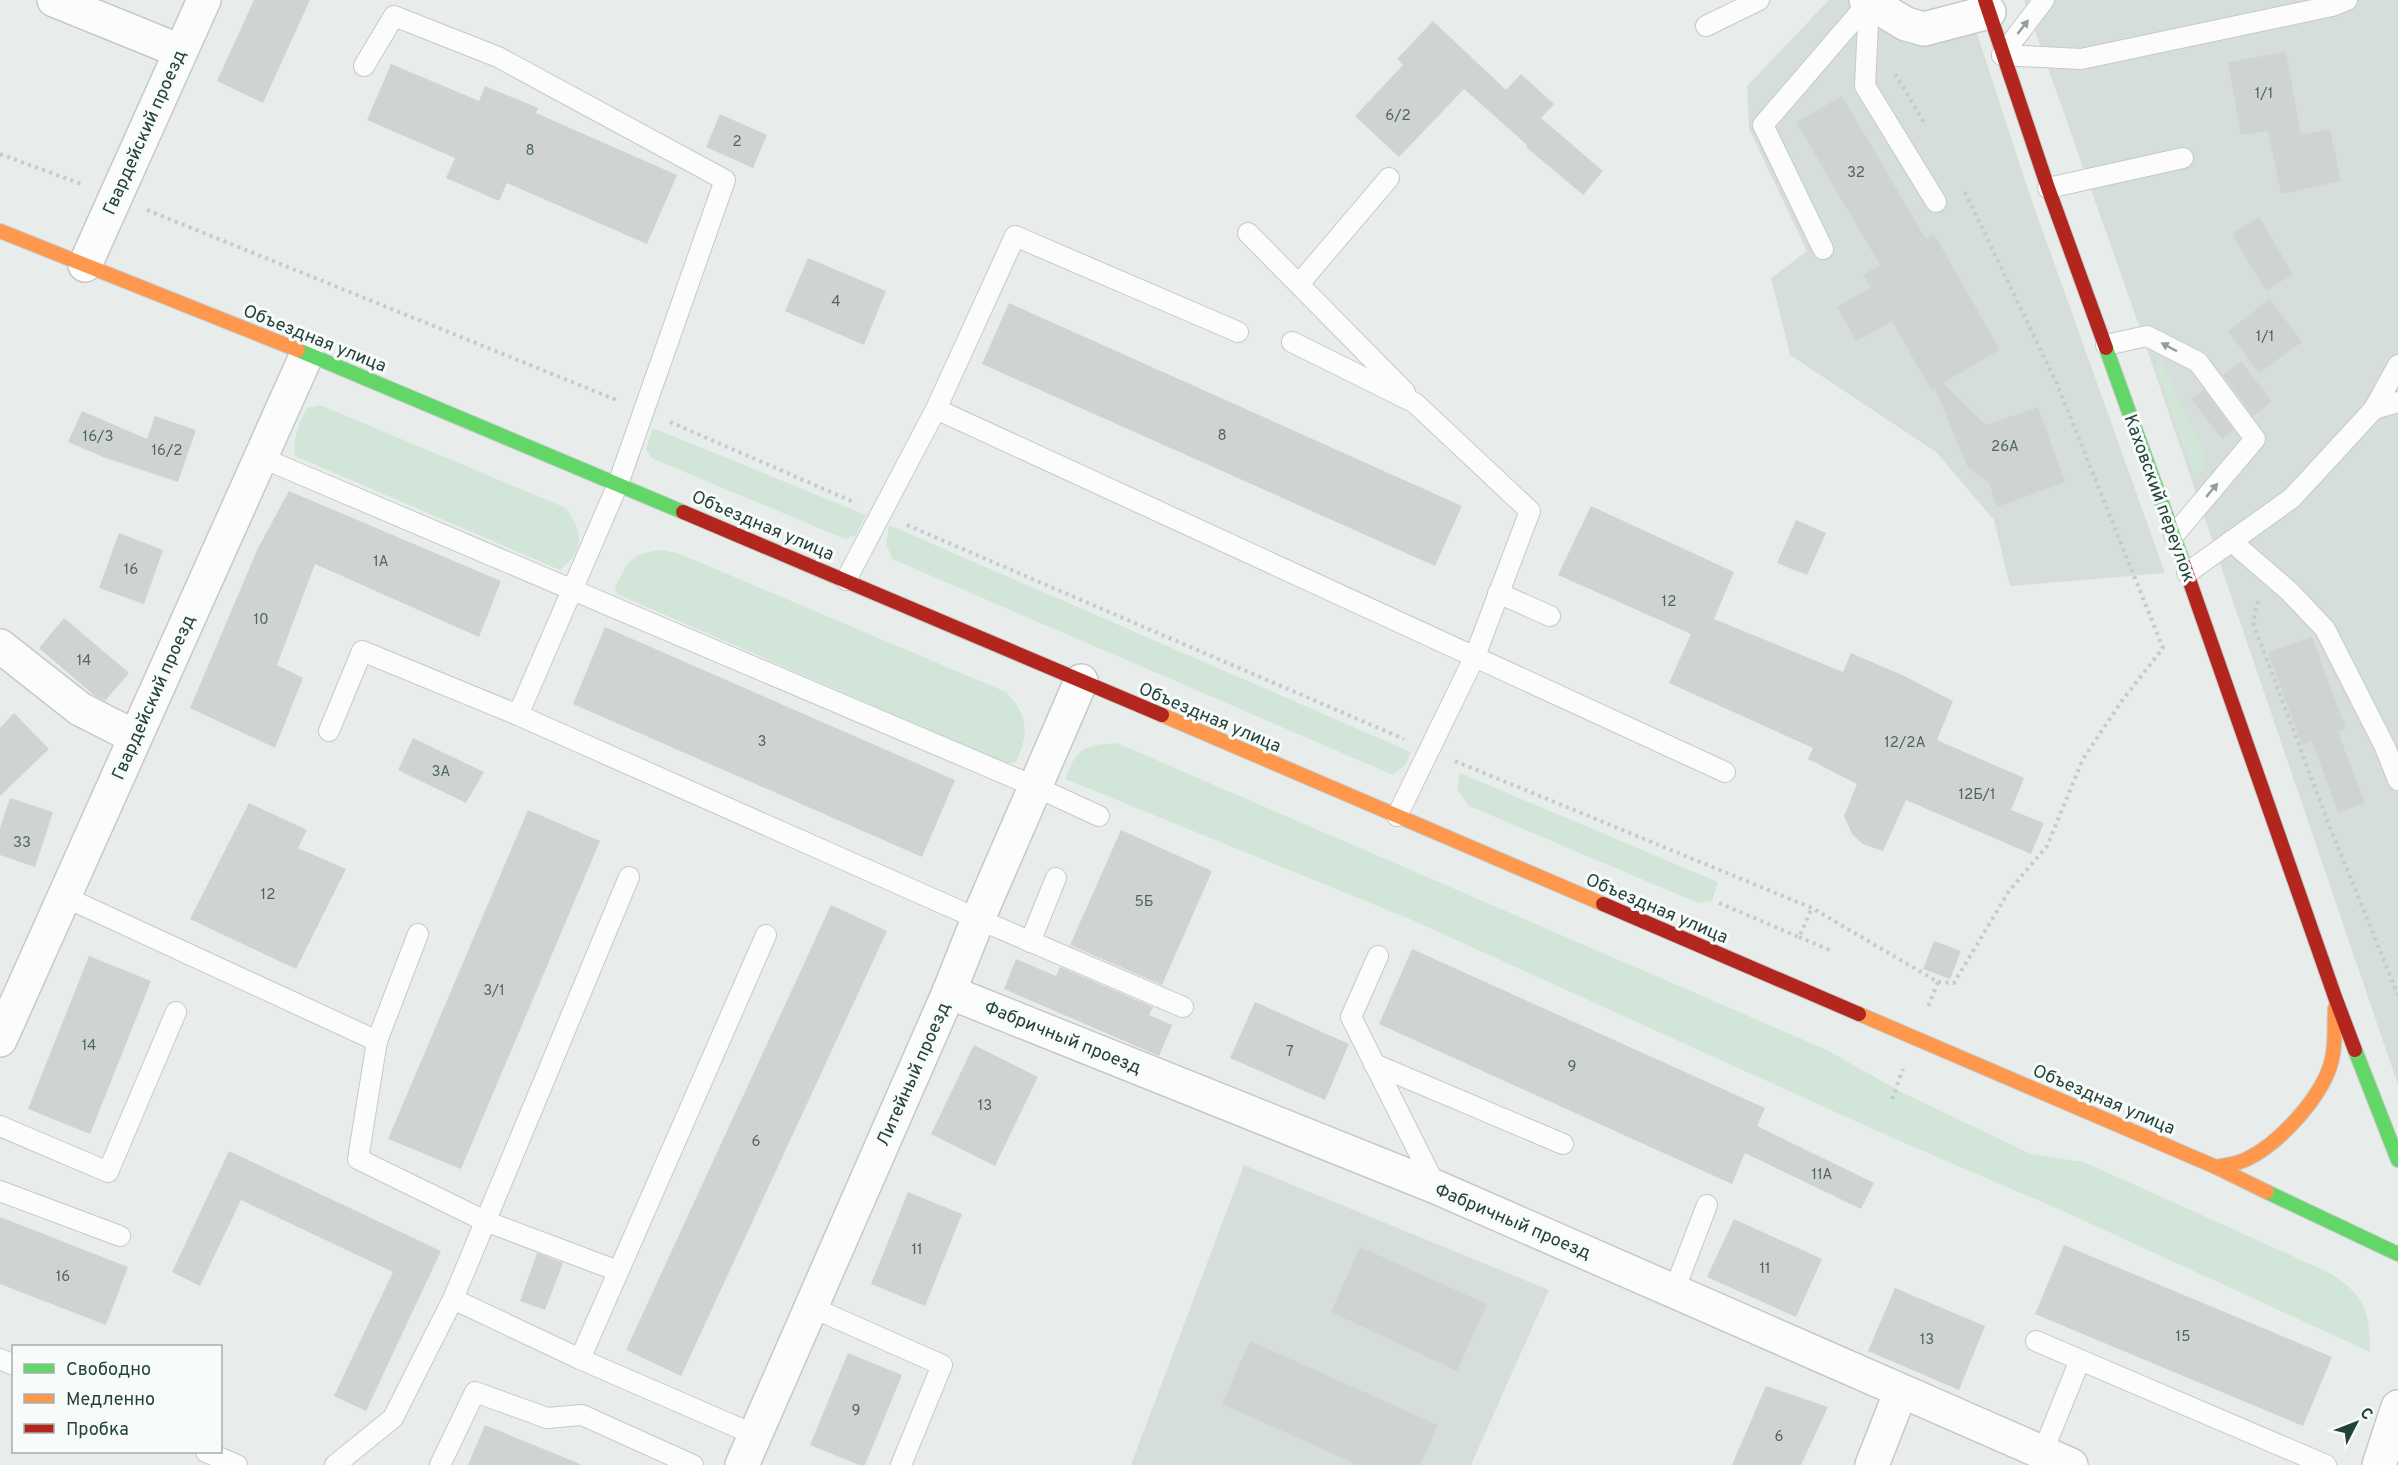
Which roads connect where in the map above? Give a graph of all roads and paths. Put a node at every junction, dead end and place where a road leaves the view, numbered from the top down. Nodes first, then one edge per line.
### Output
1 (54, 0) edge
2 (204, 0) edge
3 (1759, 0) edge
4 (2044, 0) edge
5 (2347, 0) edge
6 (1868, 1) edge
7 (1987, 6) edge
8 (1706, 26) dead end
9 (180, 51) junction
10 (2002, 55) junction
11 (364, 66) dead end
12 (1893, 70) dead end
13 (1928, 129) dead end
14 (0, 154) edge
15 (2182, 158) dead end
16 (1389, 178) dead end
17 (1962, 188) dead end
18 (2048, 188) junction
19 (116, 197) junction
20 (1936, 202) dead end
21 (0, 231) edge
22 (1248, 233) dead end
23 (1823, 249) dead end
24 (85, 266) junction
25 (1299, 284) junction
26 (1238, 332) dead end
27 (1292, 342) dead end
28 (2106, 345) junction
29 (307, 354) junction
30 (2398, 365) edge
31 (2398, 402) edge
32 (1415, 403) junction
33 (936, 409) junction
34 (2374, 409) junction
35 (645, 411) junction
36 (260, 457) junction
37 (618, 484) junction
38 (881, 513) junction
39 (2174, 535) junction
40 (2231, 541) junction
41 (2265, 571) junction
42 (2187, 573) junction
43 (846, 580) junction
44 (573, 590) junction
45 (1498, 593) junction
46 (1550, 616) dead end
47 (0, 646) edge
48 (1475, 656) junction
49 (1081, 681) junction
50 (518, 715) junction
51 (329, 731) dead end
52 (135, 737) junction
53 (1428, 750) junction
54 (1725, 772) dead end
55 (2398, 780) edge
56 (1035, 787) junction
57 (1099, 816) dead end
58 (1396, 816) junction
59 (629, 877) dead end
60 (1056, 878) dead end
61 (65, 897) junction
62 (1719, 903) dead end
63 (1812, 908) junction
64 (978, 920) junction
65 (418, 933) dead end
66 (766, 935) dead end
67 (1799, 937) junction
68 (1030, 942) junction
69 (1832, 951) dead end
70 (1378, 956) dead end
71 (1938, 982) junction
72 (949, 992) junction
73 (2398, 995) edge
74 (2335, 997) junction
75 (1183, 1007) dead end
76 (176, 1012) dead end
77 (1916, 1038) junction
78 (0, 1040) edge
79 (377, 1041) junction
80 (1374, 1064) junction
81 (1892, 1100) dead end
82 (0, 1126) edge
83 (1563, 1144) dead end
84 (2398, 1160) edge
85 (2216, 1167) junction
86 (1436, 1187) junction
87 (0, 1191) edge
88 (1707, 1205) dead end
89 (485, 1221) junction
90 (120, 1236) dead end
91 (2398, 1254) edge
92 (618, 1271) junction
93 (1674, 1291) junction
94 (453, 1299) junction
95 (811, 1307) junction
96 (2036, 1341) dead end
97 (580, 1359) junction
98 (2080, 1360) junction
99 (1902, 1391) junction
100 (2398, 1407) edge
101 (755, 1435) junction
102 (208, 1453) edge
103 (2050, 1461) edge
104 (237, 1465) edge
105 (335, 1465) edge
106 (440, 1465) edge
107 (693, 1465) edge
108 (742, 1465) edge
109 (901, 1465) edge
110 (1872, 1465) edge
111 (2326, 1465) edge
112 (2379, 1465) edge

1 - 9 street
2 - 9 street, Гвардейский проезд
3 - 8 lane
10 -> 4 lane
5 - 10 lane
6 - 7 street
6 - 20 lane
6 - 23 lane
7 - 10 main road, Каховский переулок
9 - 19 street, Гвардейский проезд
10 - 18 main road, Каховский переулок
11 - 35 lane
12 - 13 path
14 - 19 path
15 - 18 lane
16 - 25 lane
17 - 71 path
18 - 28 main road, Каховский переулок
19 - 24 street, Гвардейский проезд
19 - 35 path
21 - 24 main road, Объездная улица
22 - 25 lane
24 - 29 main road, Объездная улица
25 - 32 lane
26 - 33 lane
27 - 32 lane
28 - 39 main road, Каховский переулок
39 -> 28 lane
29 - 36 street, Гвардейский проезд
29 - 37 main road, Объездная улица
30 - 34 lane
31 - 34 lane
32 - 45 lane
33 - 38 lane
33 - 48 lane
34 - 40 lane
35 - 37 lane
35 - 38 path
36 - 44 lane
36 - 52 street, Гвардейский проезд
37 - 43 main road, Объездная улица
37 - 44 lane
38 - 43 lane
38 - 53 path
39 - 42 main road, Каховский переулок
40 - 41 lane
40 - 42 lane
41 - 55 lane
41 - 73 path
42 - 74 main road, Каховский переулок
43 - 49 main road, Объездная улица
44 - 50 lane
44 - 56 lane
45 - 46 lane
45 - 48 lane
47 - 52 street
48 - 53 lane
48 - 54 lane
49 - 56 street, Литейный проезд
49 - 58 main road, Объездная улица
50 - 51 lane
50 - 64 lane
52 - 61 street, Гвардейский проезд
53 - 58 lane
53 - 63 path
56 - 57 lane
56 - 64 street, Литейный проезд
58 - 77 main road, Объездная улица
59 - 89 lane
60 - 68 lane
61 - 78 street, Гвардейский проезд
61 - 79 lane
62 - 67 path
63 - 67 path
63 - 71 path
64 - 68 lane
64 - 72 street, Литейный проезд
65 - 79 lane
66 - 92 lane
67 - 69 path
68 - 75 lane
70 - 80 lane
71 - 77 path
72 - 86 street, Фабричный проезд
72 - 95 street, Литейный проезд
74 - 84 main road, Каховский переулок
74 - 85 main road
76 - 82 lane
77 - 81 path
77 - 85 main road, Объездная улица
79 - 89 lane
80 - 83 lane
80 - 86 lane
85 - 91 main road, Объездная улица
86 - 93 street, Фабричный проезд
87 - 90 lane
88 - 93 lane
89 - 92 lane
89 - 94 lane
92 - 97 lane
93 - 99 street, Фабричный проезд
94 - 97 lane
94 - 105 lane
95 - 101 street, Литейный проезд
95 - 109 lane
96 - 98 lane
97 - 101 lane
98 - 103 lane
98 - 111 lane
99 - 103 street, Фабричный проезд
99 - 110 street
100 - 112 street
101 - 108 street, Литейный проезд
102 - 104 lane
106 - 107 lane

